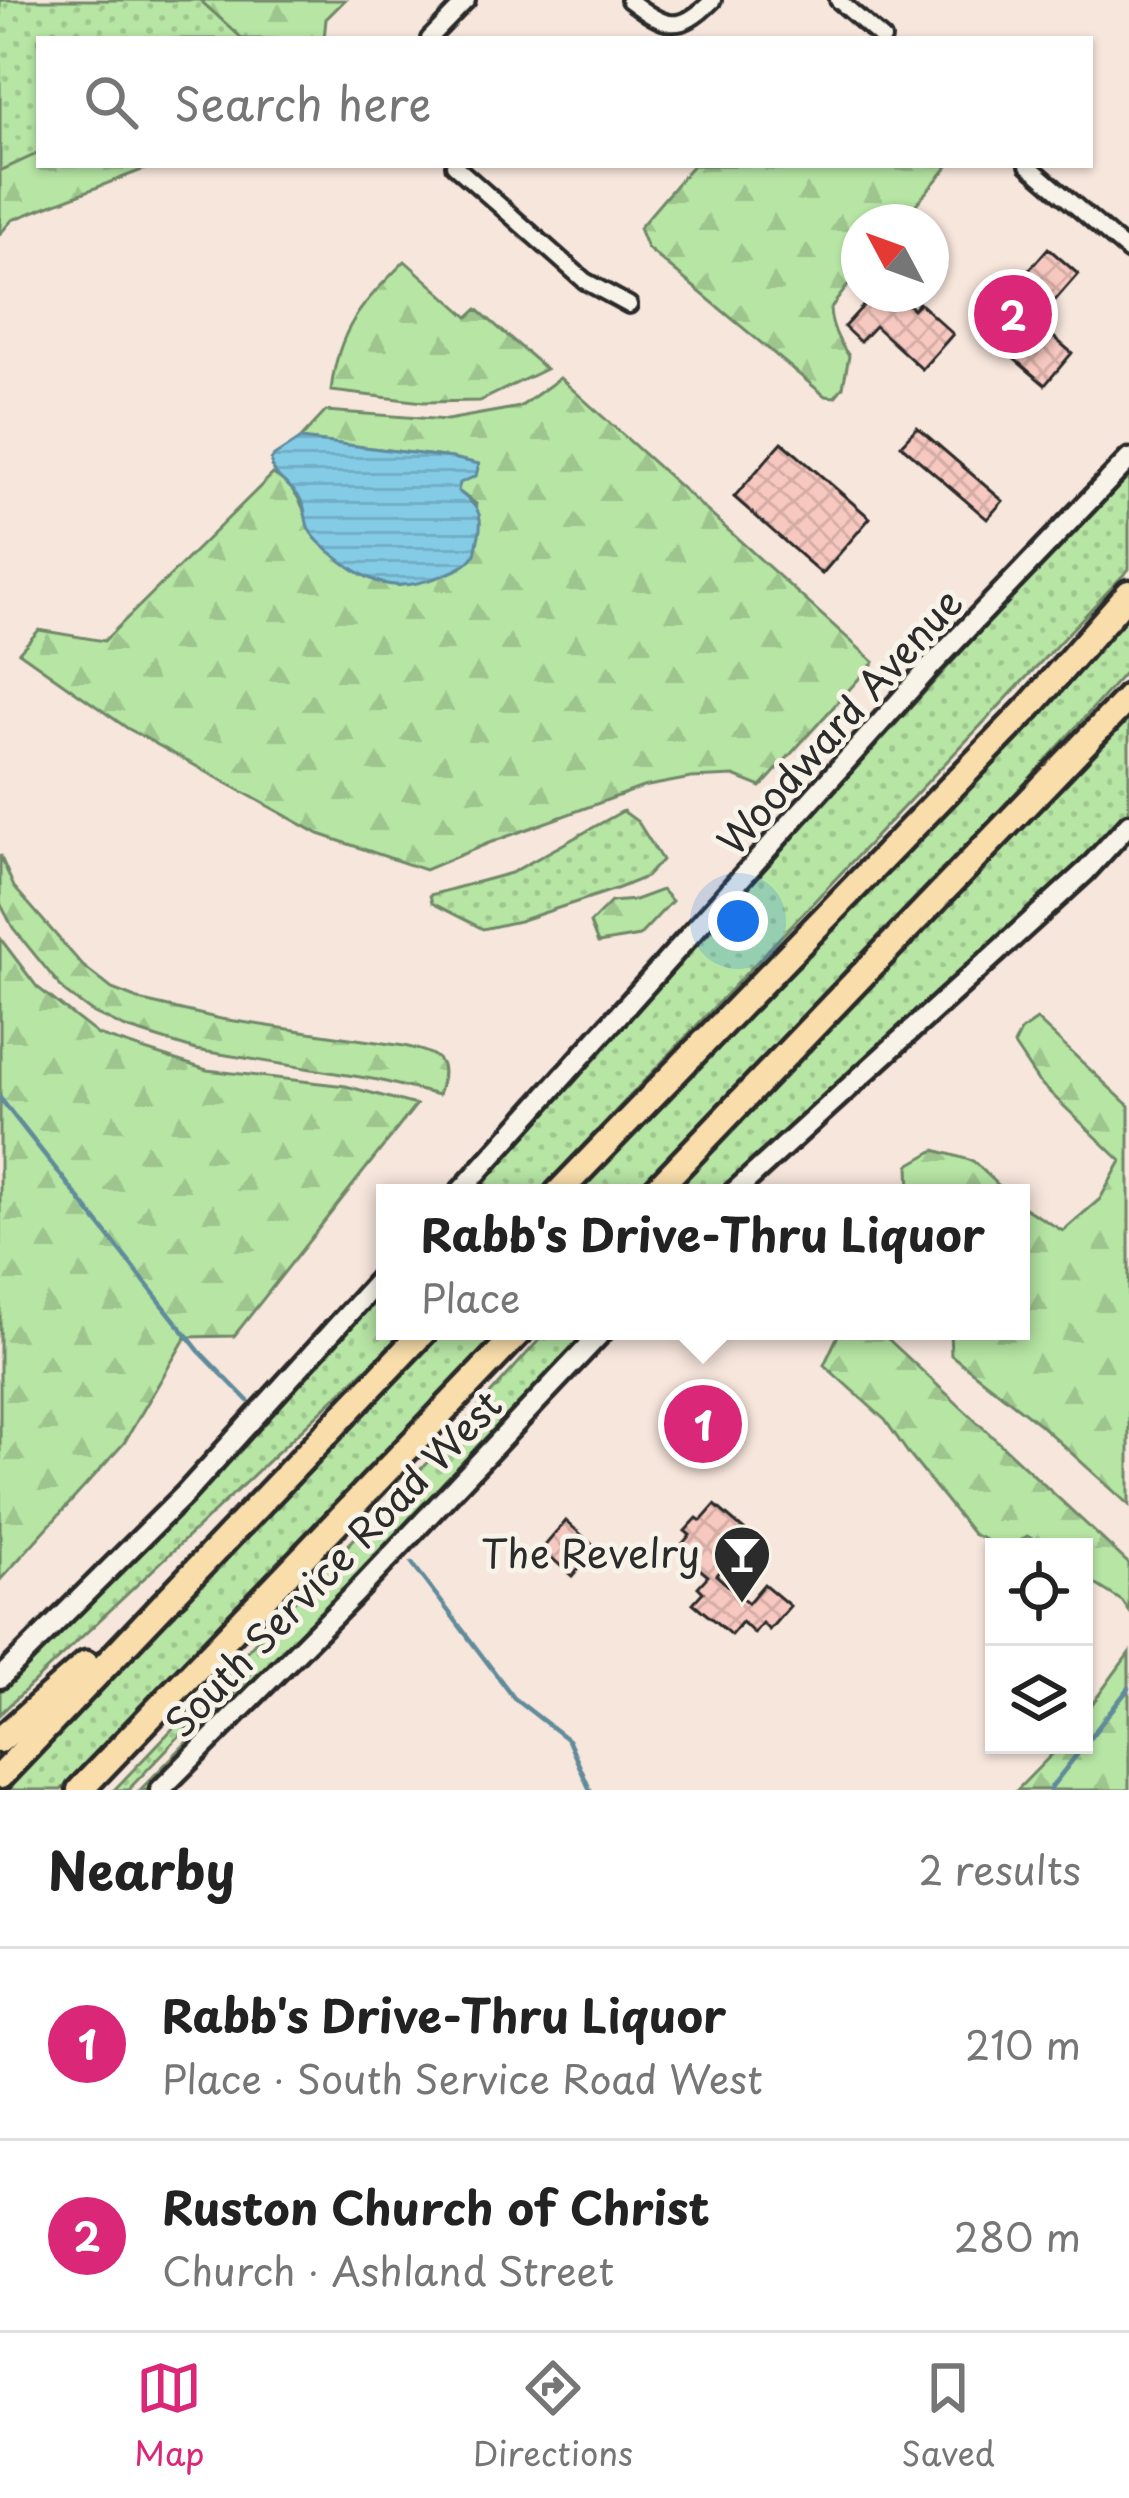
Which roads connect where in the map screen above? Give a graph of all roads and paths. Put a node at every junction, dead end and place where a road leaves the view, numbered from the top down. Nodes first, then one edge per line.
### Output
1 (467, 0) edge
2 (629, 0) edge
3 (712, 0) edge
4 (838, 0) edge
5 (432, 36) edge
6 (880, 36) edge
7 (457, 168) edge
8 (1031, 168) edge
9 (1129, 252) edge
10 (628, 304) dead end
11 (1129, 459) edge
12 (1129, 593) edge
13 (1129, 697) edge
14 (1129, 824) edge
15 (467, 1184) edge
16 (567, 1184) edge
17 (662, 1184) edge
18 (743, 1184) edge
19 (376, 1283) edge
20 (415, 1340) edge
21 (511, 1340) edge
22 (595, 1340) edge
23 (208, 1555) junction
24 (218, 1646) junction
25 (0, 1678) edge
26 (0, 1740) edge
27 (0, 1776) edge
28 (80, 1790) edge
29 (94, 1790) edge
30 (160, 1790) edge

1 - 5 street
2 - 3 street
4 - 6 street
7 - 10 street
8 - 9 street
11 - 15 main road, Woodward Avenue
12 - 16 highway
13 - 17 highway
14 - 18 main road
19 - 25 main road
20 - 23 highway
21 - 24 highway
22 - 30 main road, South Service Road West
23 - 26 highway
23 - 27 highway
24 - 28 highway
24 - 29 highway

